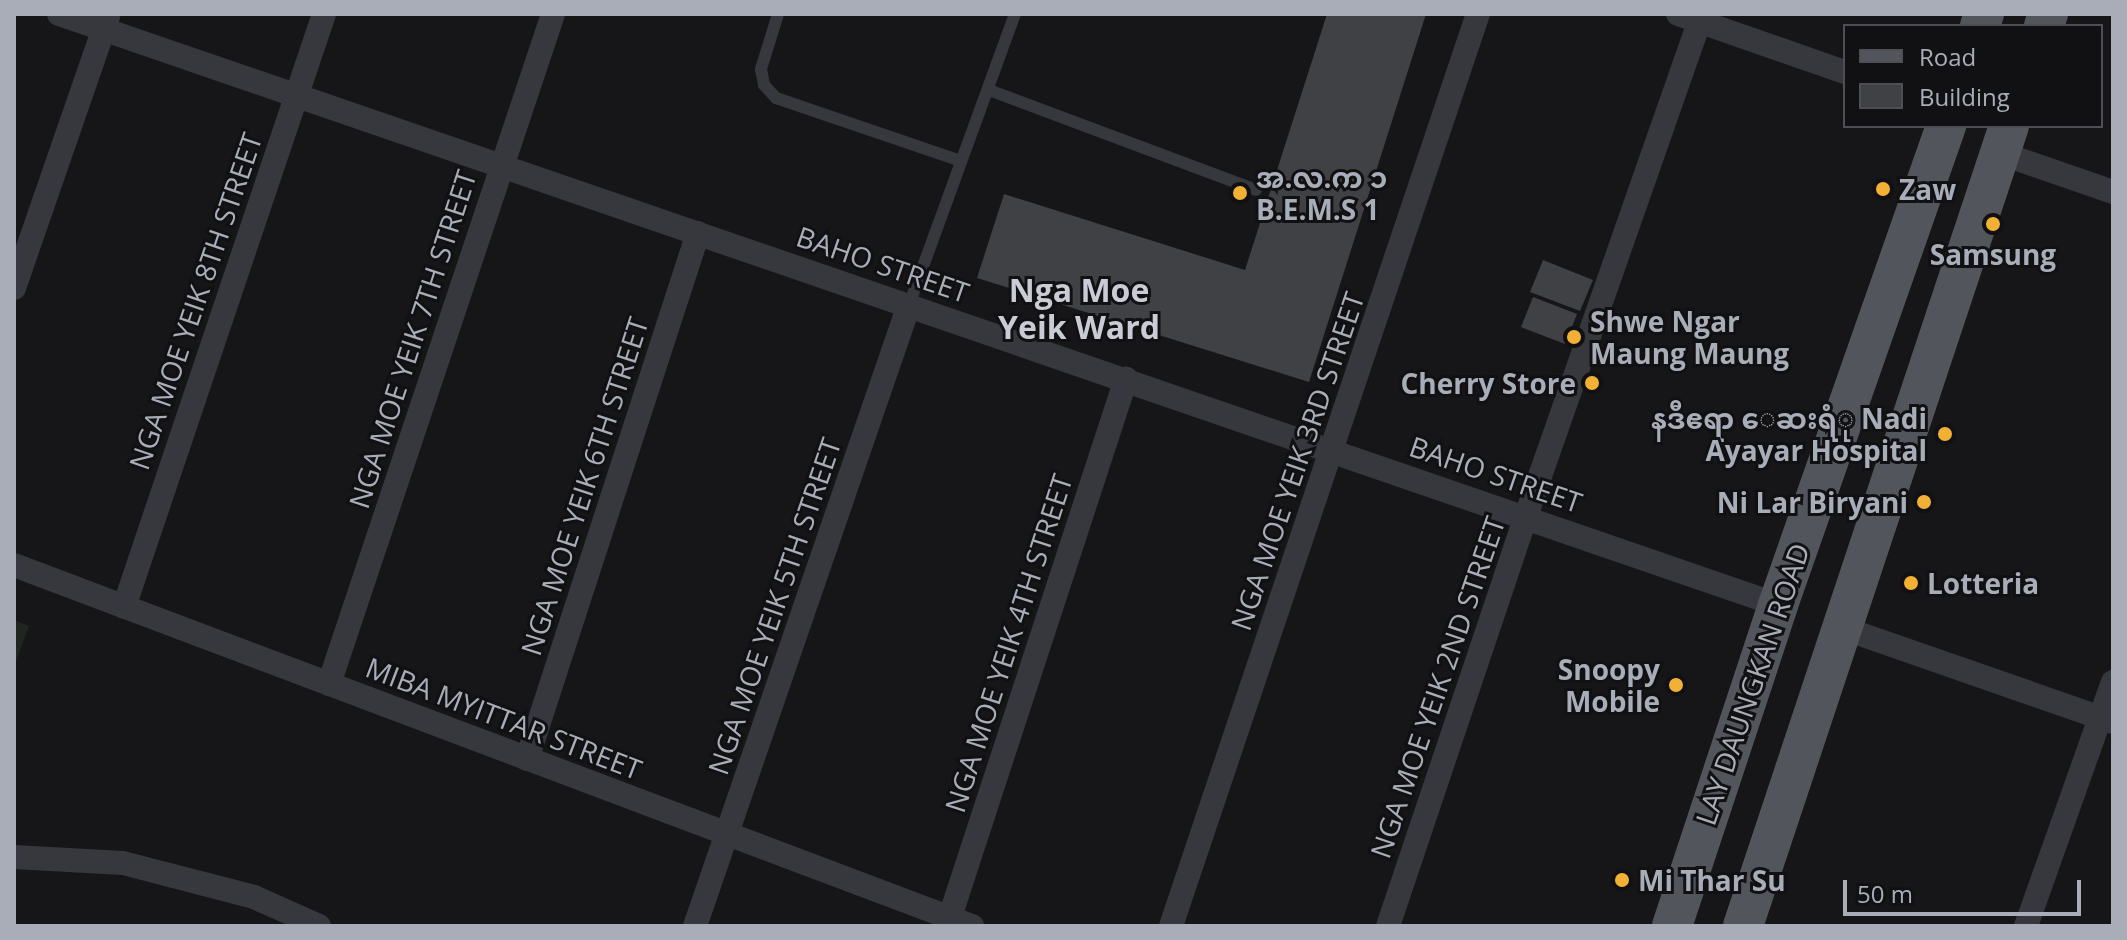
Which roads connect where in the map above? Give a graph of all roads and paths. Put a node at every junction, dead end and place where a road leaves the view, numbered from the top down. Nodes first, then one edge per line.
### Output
1 (59, 14) edge
2 (324, 14) edge
3 (553, 14) edge
4 (778, 14) edge
5 (1015, 14) edge
6 (1478, 14) edge
7 (1693, 16) edge
8 (106, 22) edge
9 (1843, 71) edge
10 (989, 90) junction
11 (296, 96) junction
12 (1945, 128) edge
13 (2004, 140) edge
14 (961, 161) junction
15 (502, 166) junction
16 (1256, 190) dead end
17 (2113, 192) edge
18 (698, 233) junction
19 (14, 288) edge
20 (909, 305) junction
21 (1877, 320) junction
22 (1936, 340) junction
23 (1126, 379) junction
24 (1333, 450) junction
25 (1526, 516) junction
26 (14, 565) edge
27 (1778, 605) junction
28 (124, 607) junction
29 (1840, 627) junction
30 (2113, 682) edge
31 (329, 684) junction
32 (2107, 720) edge
33 (527, 759) junction
34 (727, 836) junction
35 (14, 857) edge
36 (956, 923) edge
37 (319, 926) edge
38 (695, 926) edge
39 (1171, 926) edge
40 (1388, 926) edge
41 (1672, 926) edge
42 (1743, 926) edge
43 (2026, 926) edge

1 - 8 street, BAHO STREET
2 - 11 street, NGA MOE YEIK 8TH STREET
3 - 15 street, NGA MOE YEIK 7TH STREET
4 - 14 lane
5 - 10 lane
6 - 24 street, NGA MOE YEIK 3RD STREET
7 - 9 street
7 - 25 street, NGA MOE YEIK 2ND STREET
8 - 11 street, BAHO STREET
8 - 19 street
10 - 14 lane
10 - 16 lane
11 - 15 street, BAHO STREET
11 - 28 street, NGA MOE YEIK 8TH STREET
12 - 21 main road, LAY DAUNGKAN ROAD
13 - 17 street
13 - 22 main road
14 - 20 lane
15 - 18 street, BAHO STREET
15 - 31 street, NGA MOE YEIK 7TH STREET
18 - 20 street, BAHO STREET
18 - 33 street, NGA MOE YEIK 6TH STREET
20 - 23 street, BAHO STREET
20 - 34 street, NGA MOE YEIK 5TH STREET
21 - 22 main road
21 - 27 main road, LAY DAUNGKAN ROAD
22 - 29 main road
23 - 24 street, BAHO STREET
23 - 36 street, NGA MOE YEIK 4TH STREET
24 - 25 street, BAHO STREET
24 - 39 street, NGA MOE YEIK 3RD STREET
25 - 27 street, BAHO STREET
25 - 40 street, NGA MOE YEIK 2ND STREET
26 - 28 street, MIBA MYITTAR STREET
27 - 29 main road
27 - 41 main road, LAY DAUNGKAN ROAD
28 - 31 street, MIBA MYITTAR STREET
29 - 32 street
29 - 42 main road
30 - 32 street
31 - 33 street, MIBA MYITTAR STREET
32 - 43 street
33 - 34 street, MIBA MYITTAR STREET
34 - 36 street, MIBA MYITTAR STREET
34 - 38 street, NGA MOE YEIK 5TH STREET
35 - 37 street

